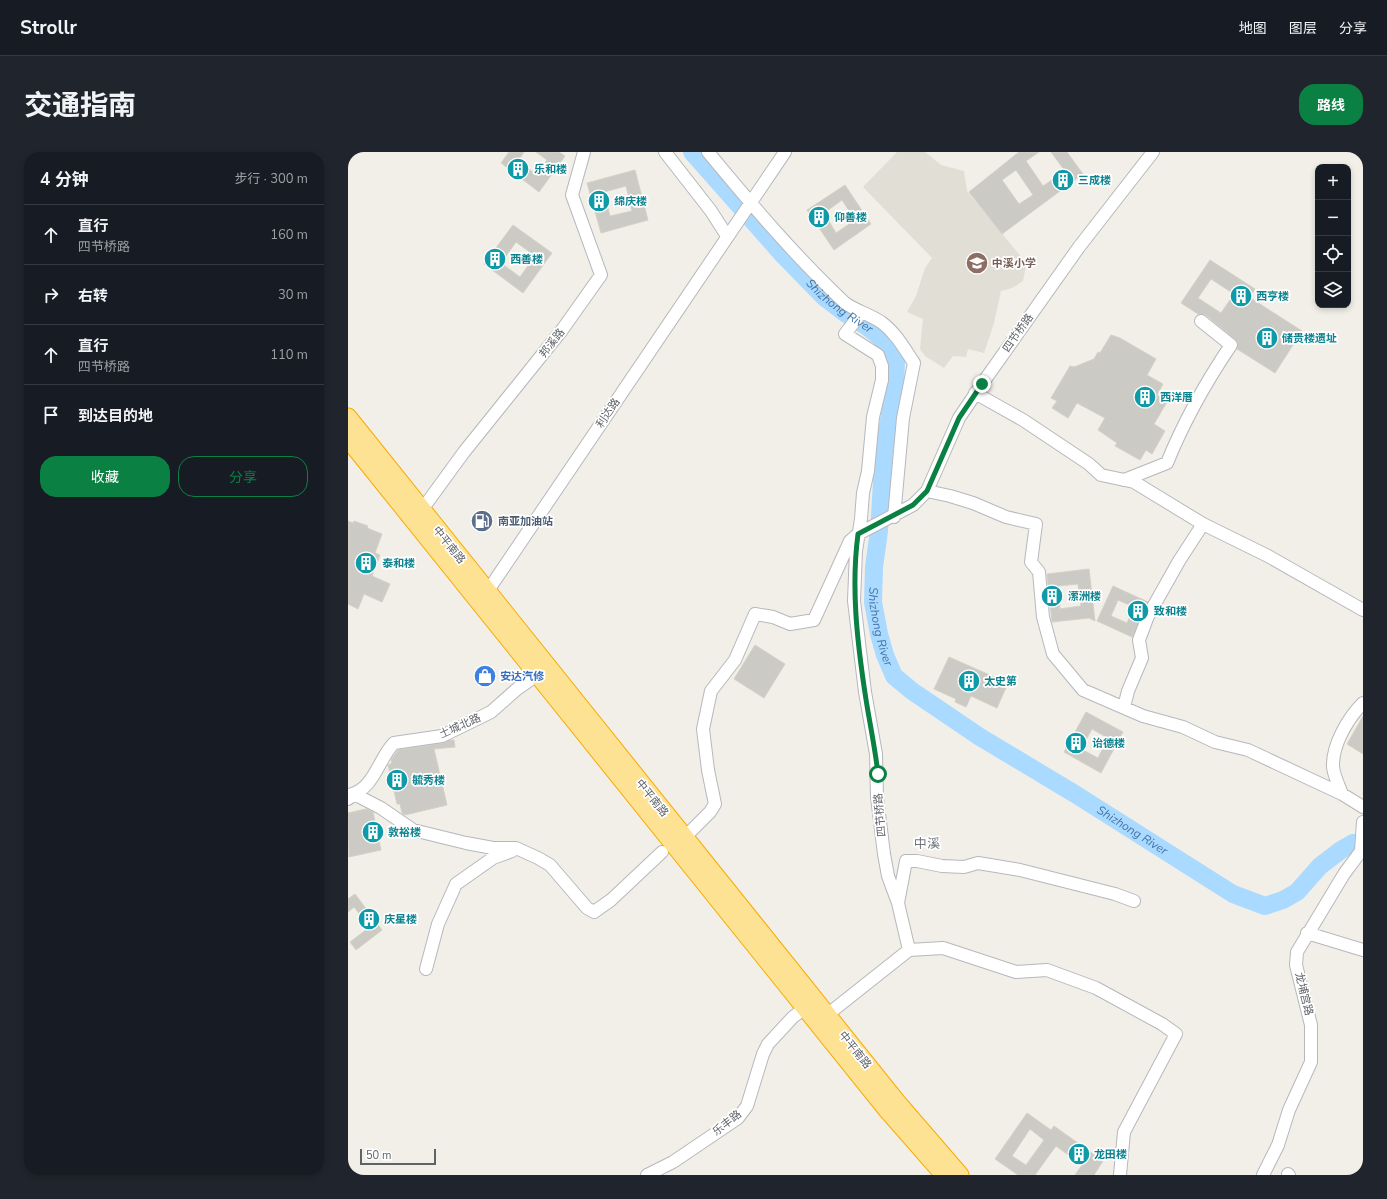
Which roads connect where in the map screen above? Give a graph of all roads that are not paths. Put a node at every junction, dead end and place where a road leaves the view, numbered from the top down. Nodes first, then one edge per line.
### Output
1 (584, 152) edge
2 (666, 152) edge
3 (708, 152) edge
4 (785, 152) edge
5 (1153, 152) edge
6 (749, 204) junction
7 (728, 235) junction
8 (860, 313) junction
9 (1201, 321) dead end
10 (975, 393) junction
11 (348, 417) edge
12 (348, 439) edge
13 (1124, 480) junction
14 (927, 491) junction
15 (421, 511) junction
16 (894, 517) junction
17 (1204, 524) junction
18 (858, 534) junction
19 (487, 592) junction
20 (1363, 610) edge
21 (537, 675) junction
22 (1363, 703) edge
23 (1124, 707) junction
24 (1342, 794) junction
25 (350, 796) edge
26 (1363, 807) edge
27 (1363, 822) edge
28 (684, 838) junction
29 (516, 848) junction
30 (662, 852) dead end
31 (1134, 901) dead end
32 (898, 903) junction
33 (1307, 933) junction
34 (910, 950) junction
35 (1363, 950) edge
36 (426, 969) dead end
37 (805, 1008) junction
38 (827, 1015) junction
39 (647, 1175) edge
40 (944, 1175) edge
41 (960, 1175) edge
42 (1120, 1175) edge
43 (1264, 1175) edge

1 - 15 street, 邦溪路
2 - 7 street
3 - 6 street
4 - 6 street
5 - 10 street, 四节桥路
6 - 7 street, 利达路
6 - 8 street
7 - 19 street, 利达路
8 - 16 street
8 - 18 street, 四节桥路
9 - 13 street
10 - 13 street
10 - 14 street, 四节桥路
11 - 15 highway, 中平南路
12 - 21 highway
13 - 17 street
14 - 16 street, 四节桥路
14 - 23 street
15 - 19 highway, 中平南路
16 - 18 street, 四节桥路
17 - 20 street
17 - 23 street
18 - 28 street
18 - 32 street, 四节桥路
19 - 28 highway, 中平南路
21 - 25 street, 土城北路
21 - 37 highway
22 - 24 street
23 - 24 street
24 - 26 street
25 - 29 street
27 - 33 street, 龙埔宫路
28 - 38 highway, 中平南路
29 - 30 street
29 - 36 street
31 - 32 street
32 - 34 street, 四节桥路
33 - 35 street
33 - 43 street, 龙埔宫路
34 - 38 street
34 - 42 street
37 - 39 street, 乐丰路
37 - 40 highway
38 - 41 highway, 中平南路

